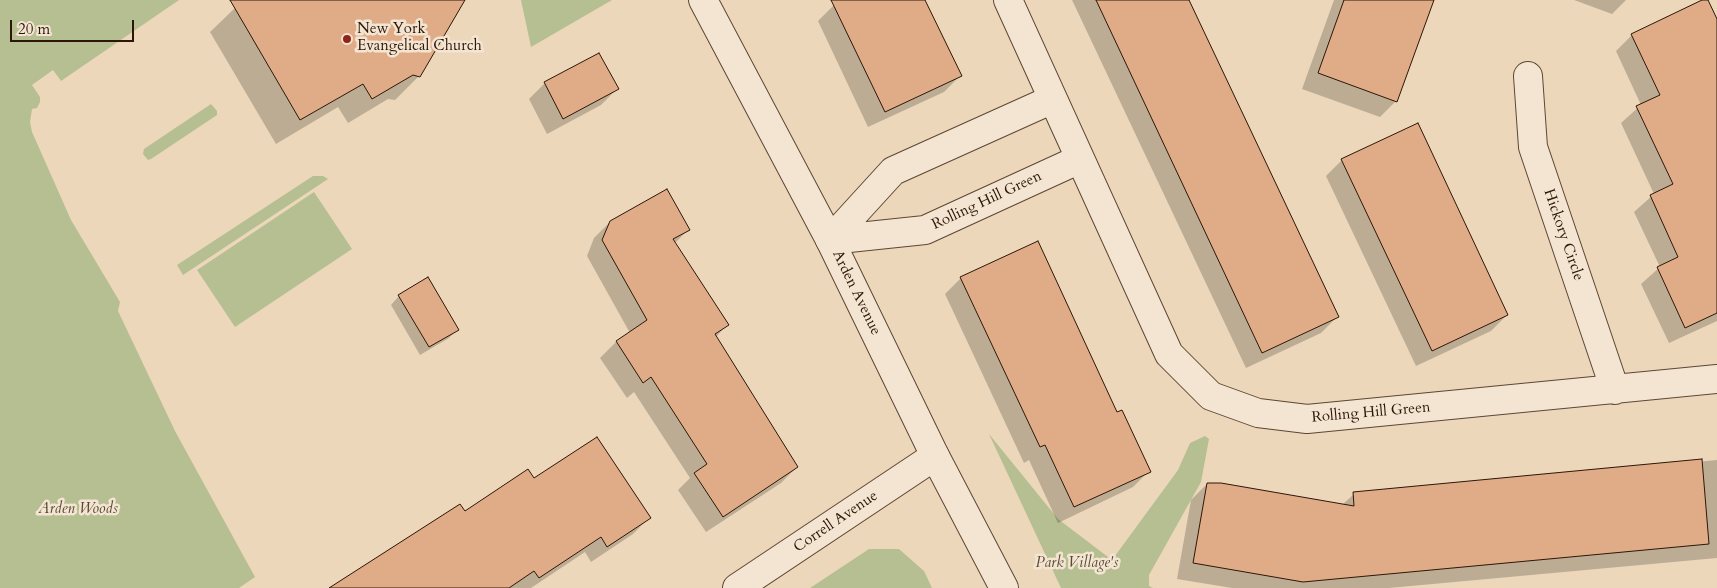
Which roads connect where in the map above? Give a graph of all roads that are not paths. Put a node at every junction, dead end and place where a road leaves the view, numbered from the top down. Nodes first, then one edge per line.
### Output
1 (703, 0) edge
2 (1008, 0) edge
3 (1528, 76) dead end
4 (1053, 99) junction
5 (1080, 159) junction
6 (830, 240) junction
7 (1717, 379) edge
8 (1615, 390) junction
9 (935, 456) junction
10 (737, 588) edge
11 (1004, 588) edge

1 - 6 street, Arden Avenue
2 - 4 street, Rolling Hill Green
3 - 8 street, Hickory Circle
4 - 5 street, Rolling Hill Green
4 - 6 street
5 - 6 street, Rolling Hill Green
5 - 8 street, Rolling Hill Green
6 - 9 street, Arden Avenue
7 - 8 street, Rolling Hill Green
9 - 10 street, Correll Avenue
9 - 11 street, Arden Avenue

